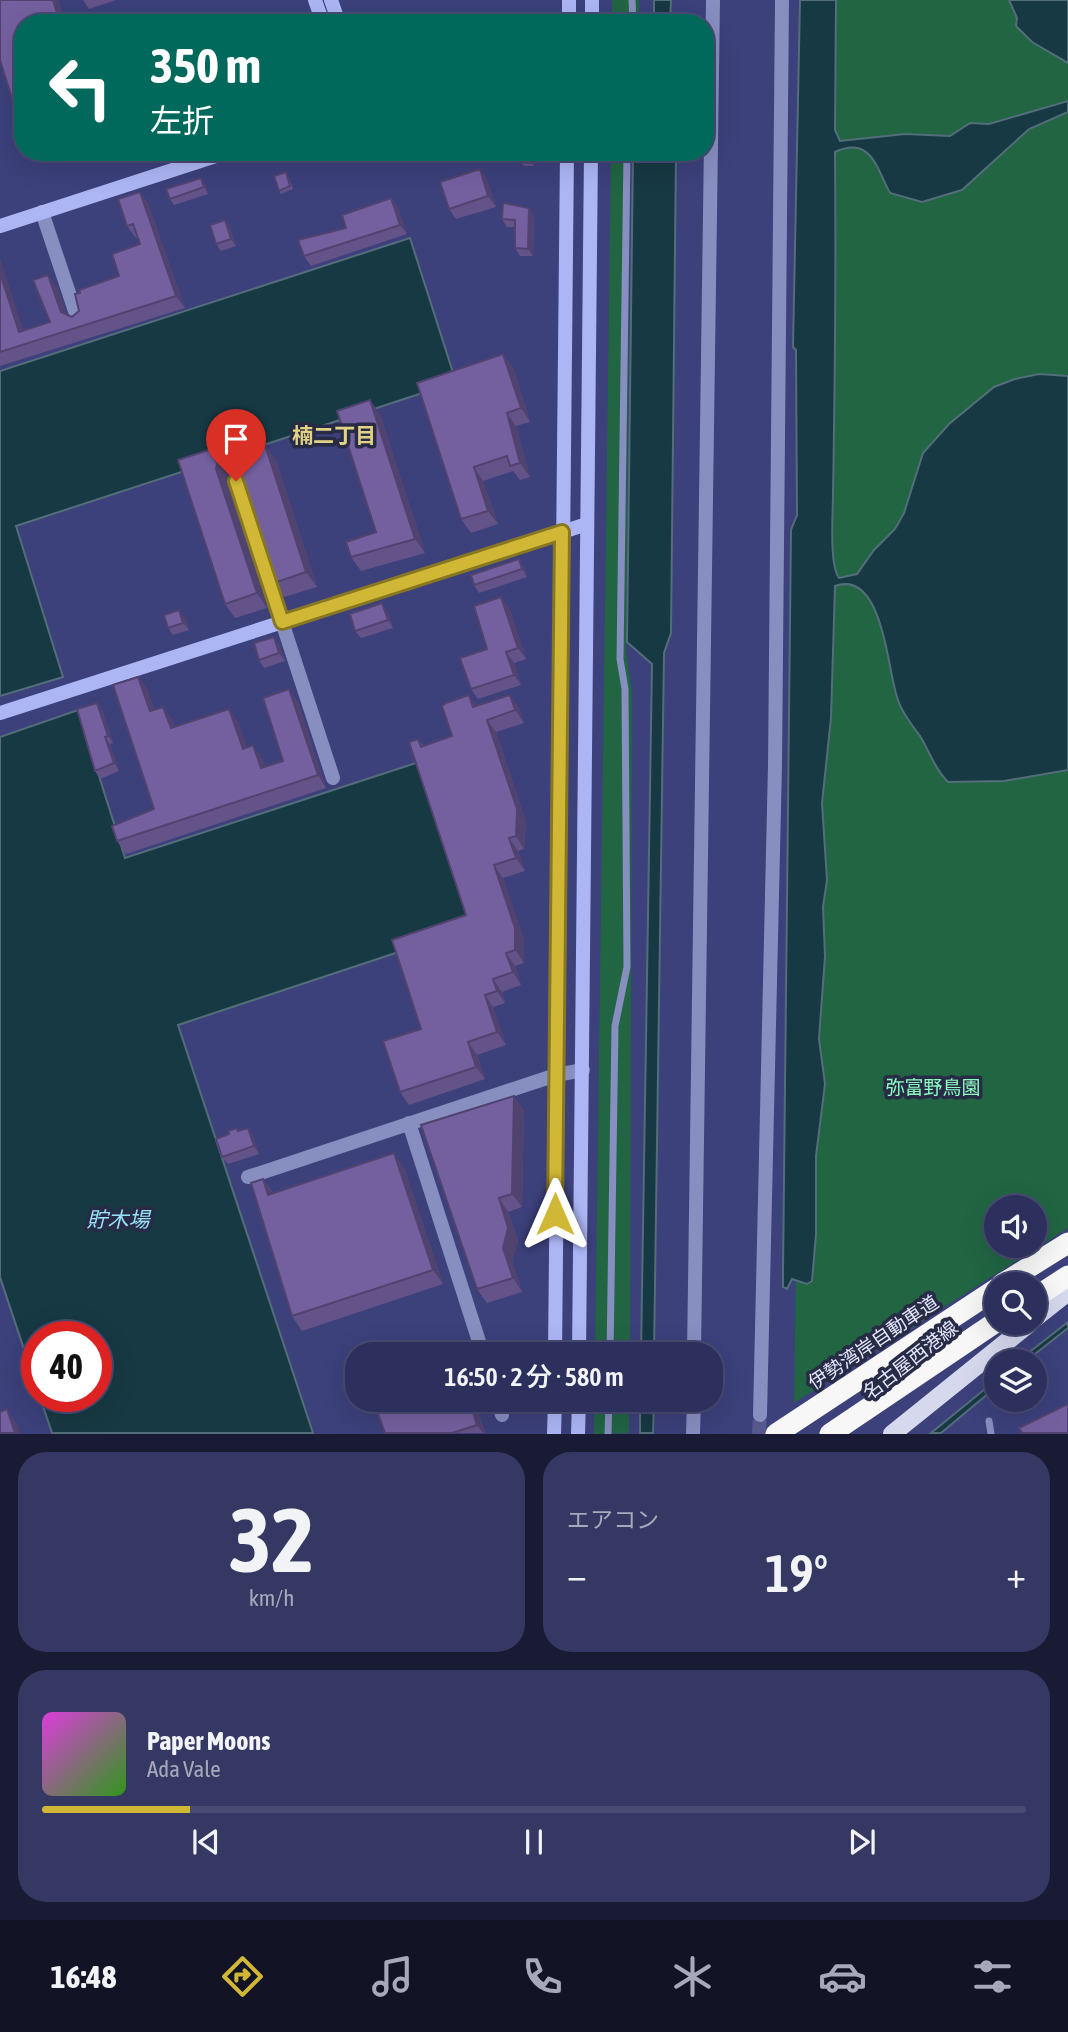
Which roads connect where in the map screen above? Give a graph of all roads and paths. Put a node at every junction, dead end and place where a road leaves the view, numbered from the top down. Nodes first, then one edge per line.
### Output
1 (782, 0) edge
2 (200, 161) edge
3 (567, 161) edge
4 (591, 161) edge
5 (627, 161) edge
6 (711, 161) edge
7 (43, 212) junction
8 (0, 226) edge
9 (78, 320) edge
10 (236, 481) edge
11 (587, 524) junction
12 (562, 532) junction
13 (282, 622) junction
14 (0, 713) edge
15 (333, 778) dead end
16 (583, 1070) junction
17 (556, 1075) junction
18 (408, 1122) junction
19 (248, 1177) dead end
20 (1068, 1243) edge
21 (1068, 1265) edge
22 (1021, 1272) edge
23 (1068, 1276) edge
24 (1047, 1281) edge
25 (1047, 1290) edge
26 (1068, 1292) edge
27 (984, 1297) edge
28 (1047, 1309) edge
29 (984, 1329) edge
30 (984, 1330) edge
31 (1015, 1335) edge
32 (479, 1342) edge
33 (555, 1342) edge
34 (579, 1342) edge
35 (610, 1342) edge
36 (694, 1342) edge
37 (555, 1412) edge
38 (579, 1412) edge
39 (609, 1412) edge
40 (694, 1412) edge
41 (760, 1416) tunnel mouth
42 (989, 1421) dead end
43 (554, 1433) edge
44 (578, 1433) edge
45 (608, 1433) edge
46 (694, 1433) edge
47 (776, 1433) edge
48 (830, 1433) edge
49 (849, 1433) edge
50 (892, 1433) edge
51 (991, 1433) edge

1 - 41 street
2 - 7 street
3 - 12 street
4 - 11 street
5 - 35 lane
6 - 36 street
7 - 8 street
7 - 9 street
10 - 13 street
11 - 12 street
11 - 16 street
12 - 13 street
12 - 17 street
13 - 14 street
13 - 15 street
16 - 17 street
16 - 34 street
17 - 18 street
17 - 33 street
18 - 19 street
18 - 32 street
20 - 22 highway
21 - 24 main road
23 - 25 highway
26 - 28 main road
27 - 47 highway, 伊勢湾岸自動車道
29 - 48 highway, bridge
30 - 49 main road, 名古屋西港線
31 - 50 main road
37 - 43 street
38 - 44 street
39 - 45 lane
40 - 46 street
42 - 51 lane

